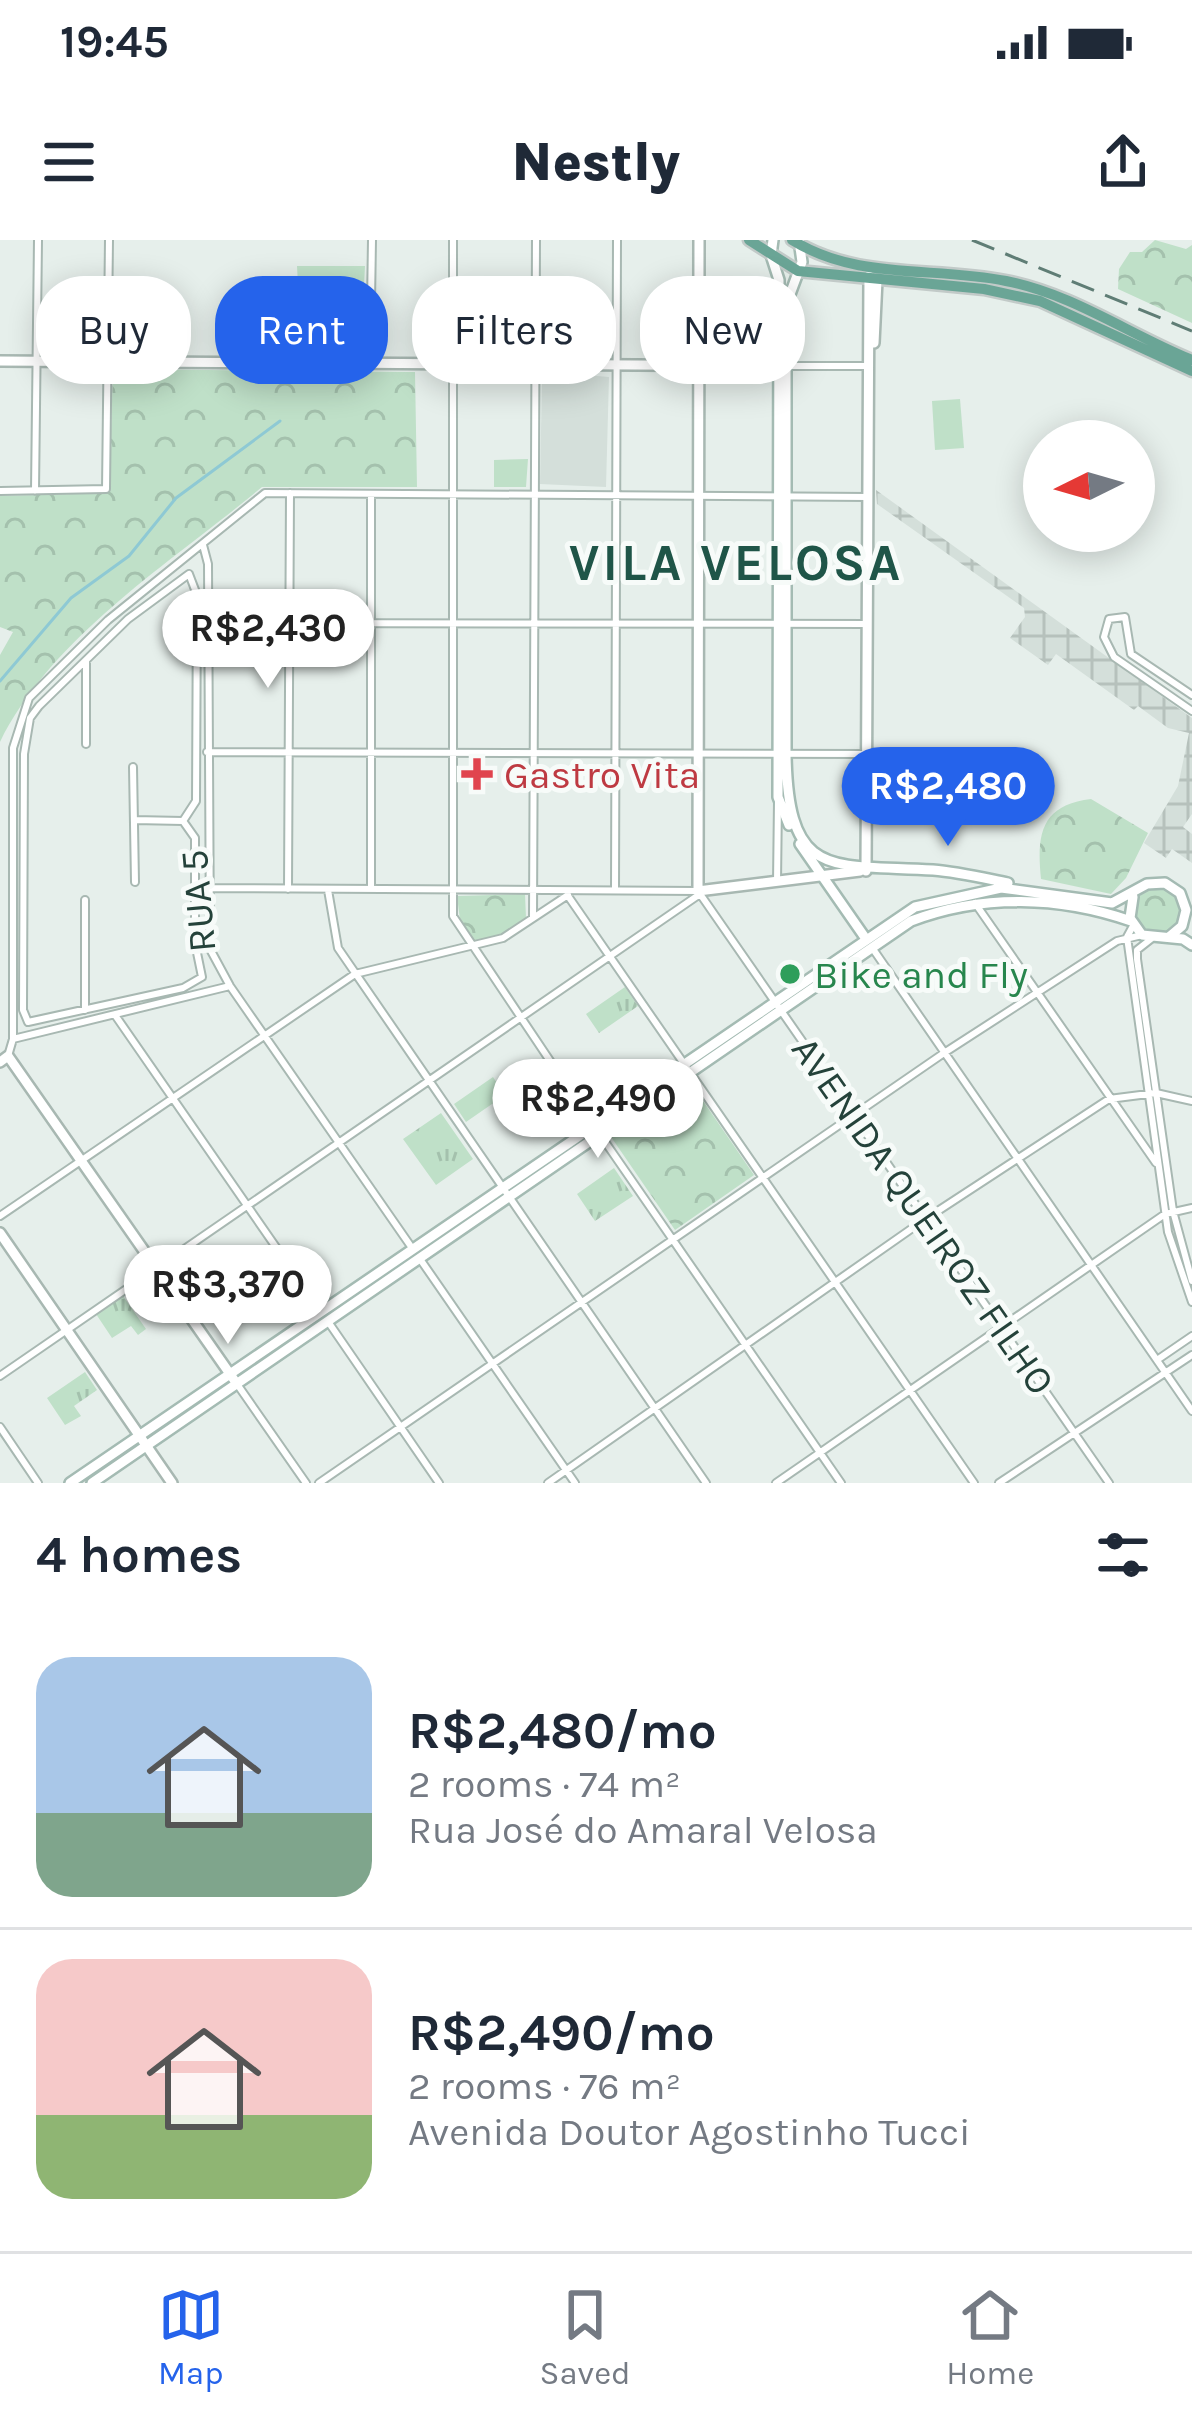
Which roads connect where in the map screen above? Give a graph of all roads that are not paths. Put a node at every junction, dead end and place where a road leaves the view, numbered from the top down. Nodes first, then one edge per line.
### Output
1 (38, 240) edge
2 (109, 240) edge
3 (372, 240) edge
4 (453, 240) edge
5 (536, 240) edge
6 (617, 240) edge
7 (699, 240) edge
8 (749, 240) edge
9 (772, 240) edge
10 (797, 242) edge
11 (771, 255) junction
12 (798, 271) junction
13 (108, 276) edge
14 (371, 276) edge
15 (453, 276) edge
16 (536, 276) edge
17 (699, 276) edge
18 (778, 276) edge
19 (796, 276) edge
20 (872, 276) junction
21 (1192, 360) edge
22 (0, 361) edge
23 (35, 362) junction
24 (616, 364) joint
25 (640, 364) edge
26 (805, 366) edge
27 (869, 366) junction
28 (1192, 371) edge
29 (106, 384) edge
30 (453, 384) edge
31 (536, 384) edge
32 (616, 384) edge
33 (699, 384) edge
34 (783, 384) edge
35 (0, 491) edge
36 (35, 491) junction
37 (290, 494) junction
38 (371, 494) junction
39 (453, 494) junction
40 (534, 495) junction
41 (616, 495) junction
42 (699, 495) junction
43 (784, 496) junction
44 (868, 497) junction
45 (203, 543) junction
46 (207, 623) junction
47 (290, 623) junction
48 (370, 623) junction
49 (452, 624) junction
50 (534, 624) junction
51 (616, 624) junction
52 (698, 624) junction
53 (782, 625) junction
54 (867, 625) junction
55 (86, 661) junction
56 (67, 680) junction
57 (86, 685) junction
58 (1192, 695) edge
59 (1192, 711) edge
60 (86, 743) dead end
61 (207, 752) junction
62 (290, 753) junction
63 (371, 753) junction
64 (533, 753) junction
65 (452, 754) junction
66 (616, 754) junction
67 (698, 754) junction
68 (782, 754) junction
69 (866, 754) junction
70 (133, 767) dead end
71 (778, 797) junction
72 (206, 819) junction
73 (134, 820) junction
74 (184, 820) junction
75 (863, 871) junction
76 (823, 877) junction
77 (135, 882) dead end
78 (777, 882) junction
79 (207, 888) junction
80 (288, 889) junction
81 (669, 889) junction
82 (1030, 889) junction
83 (328, 890) junction
84 (370, 890) junction
85 (451, 890) junction
86 (615, 890) junction
87 (533, 891) junction
88 (699, 892) junction
89 (568, 893) junction
90 (1134, 894) junction
91 (85, 900) dead end
92 (686, 902) junction
93 (975, 902) junction
94 (1188, 913) edge
95 (533, 917) junction
96 (1192, 931) edge
97 (1137, 932) junction
98 (1169, 938) junction
99 (867, 941) junction
100 (1192, 945) edge
101 (470, 947) junction
102 (609, 952) junction
103 (355, 974) junction
104 (230, 986) junction
105 (1038, 994) junction
106 (777, 1003) junction
107 (85, 1010) junction
108 (116, 1015) junction
109 (517, 1015) junction
110 (263, 1035) junction
111 (13, 1039) junction
112 (944, 1053) junction
113 (4, 1059) edge
114 (685, 1067) junction
115 (428, 1079) junction
116 (1152, 1093) junction
117 (172, 1097) junction
118 (1109, 1099) junction
119 (1192, 1101) edge
120 (854, 1115) junction
121 (596, 1128) junction
122 (337, 1142) junction
123 (1018, 1159) junction
124 (82, 1160) junction
125 (1158, 1166) junction
126 (763, 1177) junction
127 (505, 1191) junction
128 (247, 1205) junction
129 (1192, 1208) edge
130 (1169, 1212) junction
131 (0, 1216) edge
132 (924, 1220) junction
133 (0, 1233) edge
134 (674, 1240) junction
135 (415, 1253) junction
136 (1093, 1265) junction
137 (156, 1267) junction
138 (1192, 1281) edge
139 (837, 1283) junction
140 (581, 1302) junction
141 (1192, 1303) edge
142 (324, 1316) junction
143 (1001, 1328) junction
144 (66, 1330) junction
145 (1192, 1336) edge
146 (746, 1346) junction
147 (1192, 1354) edge
148 (1157, 1360) junction
149 (492, 1365) junction
150 (1165, 1372) junction
151 (229, 1373) junction
152 (0, 1376) edge
153 (237, 1384) junction
154 (910, 1390) junction
155 (653, 1408) junction
156 (1192, 1411) edge
157 (0, 1426) edge
158 (400, 1428) junction
159 (1074, 1432) junction
160 (143, 1440) junction
161 (820, 1453) junction
162 (566, 1471) junction
163 (38, 1483) edge
164 (70, 1483) edge
165 (92, 1483) edge
166 (172, 1483) edge
167 (306, 1483) edge
168 (319, 1483) edge
169 (439, 1483) edge
170 (548, 1483) edge
171 (574, 1483) edge
172 (706, 1483) edge
173 (776, 1483) edge
174 (841, 1483) edge
175 (974, 1483) edge
176 (999, 1483) edge
177 (1109, 1483) edge

1 - 23 street
2 - 13 street
3 - 14 street
4 - 15 street
5 - 16 street
6 - 24 street
7 - 17 main road
8 - 11 main road
9 - 11 main road
10 - 12 main road
10 - 20 main road
11 - 12 main road
11 - 18 main road
12 - 19 main road
12 - 20 main road
20 - 21 main road
20 - 27 main road
20 - 28 main road
22 - 23 main road
23 - 36 street
24 - 25 main road
26 - 27 street
27 - 44 main road
29 - 36 street
30 - 39 street
31 - 40 street
32 - 41 street
33 - 42 main road
34 - 43 main road
35 - 36 street
37 - 38 street
37 - 45 street
37 - 47 street
38 - 39 street
38 - 48 street
39 - 40 street
39 - 49 street
40 - 41 street
40 - 50 street
41 - 42 street
41 - 51 street
42 - 43 street
42 - 52 main road
43 - 44 street
43 - 53 main road
44 - 54 main road
45 - 46 street
45 - 111 street
46 - 47 street
46 - 61 street
47 - 48 street
47 - 62 street
48 - 49 street
48 - 63 street
49 - 50 street
49 - 65 street
50 - 51 street
50 - 64 street
51 - 52 street
51 - 66 street
52 - 53 street
52 - 67 main road
53 - 54 street
53 - 68 main road
54 - 69 main road
55 - 56 street, RUA 5
55 - 57 street
55 - 74 street, RUA 5
56 - 57 street
56 - 107 street, RUA 5
57 - 60 street
58 - 59 street
61 - 62 street
61 - 72 street
62 - 63 street
62 - 80 street
63 - 65 street
63 - 84 street
64 - 65 street
64 - 66 street
64 - 87 street
65 - 85 street
66 - 67 street
66 - 86 street
67 - 68 street
67 - 88 main road
68 - 69 street
68 - 71 main road
68 - 75 main road
69 - 75 main road
70 - 73 street
71 - 76 main road
71 - 78 street
72 - 74 street
72 - 79 street
73 - 74 street
73 - 77 street
74 - 107 street, RUA 5
75 - 76 main road
75 - 82 main road
76 - 78 main road
76 - 99 main road
78 - 88 main road
79 - 80 street
79 - 104 street
80 - 83 street
81 - 86 street
81 - 88 street
81 - 92 street
82 - 90 main road
82 - 99 main road
83 - 84 street
83 - 103 street
84 - 85 street
85 - 87 street
85 - 101 street
86 - 89 street
87 - 89 street
87 - 95 street
88 - 92 street
88 - 106 street, AVENIDA QUEIROZ FILHO
89 - 95 street
89 - 102 street
90 - 94 main road
90 - 97 main road
91 - 107 street
92 - 102 street
93 - 97 main road
93 - 99 main road
93 - 105 street
94 - 96 main road
94 - 98 main road
95 - 101 street
97 - 98 main road
97 - 105 street
97 - 116 street
97 - 116 street
98 - 100 main road
99 - 106 main road
99 - 112 street
101 - 103 street
101 - 109 street
102 - 109 street
102 - 114 street
103 - 110 street
103 - 115 street
104 - 108 street
104 - 110 street
105 - 112 street
105 - 118 street
106 - 114 main road
106 - 120 street, AVENIDA QUEIROZ FILHO
108 - 111 street
108 - 117 street
109 - 115 street
109 - 121 street
110 - 117 street
110 - 122 street
111 - 113 street
112 - 120 street
112 - 123 street
113 - 124 main road
114 - 121 main road
114 - 126 street
115 - 122 street
115 - 127 street
116 - 118 street
116 - 119 street
116 - 125 street
116 - 130 street
117 - 124 street
117 - 128 street
118 - 123 street
118 - 125 street
120 - 126 street
120 - 132 street, AVENIDA QUEIROZ FILHO
121 - 127 main road
121 - 134 street
122 - 128 street
122 - 135 street
123 - 132 street
123 - 136 street
124 - 131 street
124 - 137 main road
125 - 130 street
126 - 134 street
126 - 139 street
127 - 135 main road
127 - 140 street
128 - 137 street
128 - 142 street
129 - 130 street
130 - 136 street
130 - 138 street
130 - 141 street
132 - 139 street
132 - 143 street, AVENIDA QUEIROZ FILHO
133 - 144 main road
134 - 140 street
134 - 146 street
135 - 142 main road
135 - 149 street
136 - 143 street
136 - 148 street
137 - 144 street
137 - 151 main road
139 - 146 street
139 - 154 street
140 - 149 street
140 - 155 street
142 - 151 main road
142 - 153 main road
142 - 158 street
143 - 154 street
143 - 159 street, AVENIDA QUEIROZ FILHO
144 - 152 street
144 - 160 main road
145 - 148 street
146 - 155 street
146 - 161 street
147 - 150 street
148 - 150 street
149 - 158 street
149 - 162 street
150 - 156 street
150 - 159 street
151 - 153 main road
151 - 160 main road
153 - 160 main road
153 - 167 street
154 - 161 street
154 - 175 street
155 - 162 street
155 - 172 street
157 - 163 street
158 - 168 street
158 - 169 street
159 - 176 street
159 - 177 street, AVENIDA QUEIROZ FILHO
160 - 164 main road
160 - 165 main road
160 - 166 main road
161 - 173 street
161 - 174 street
162 - 170 street
162 - 171 street

